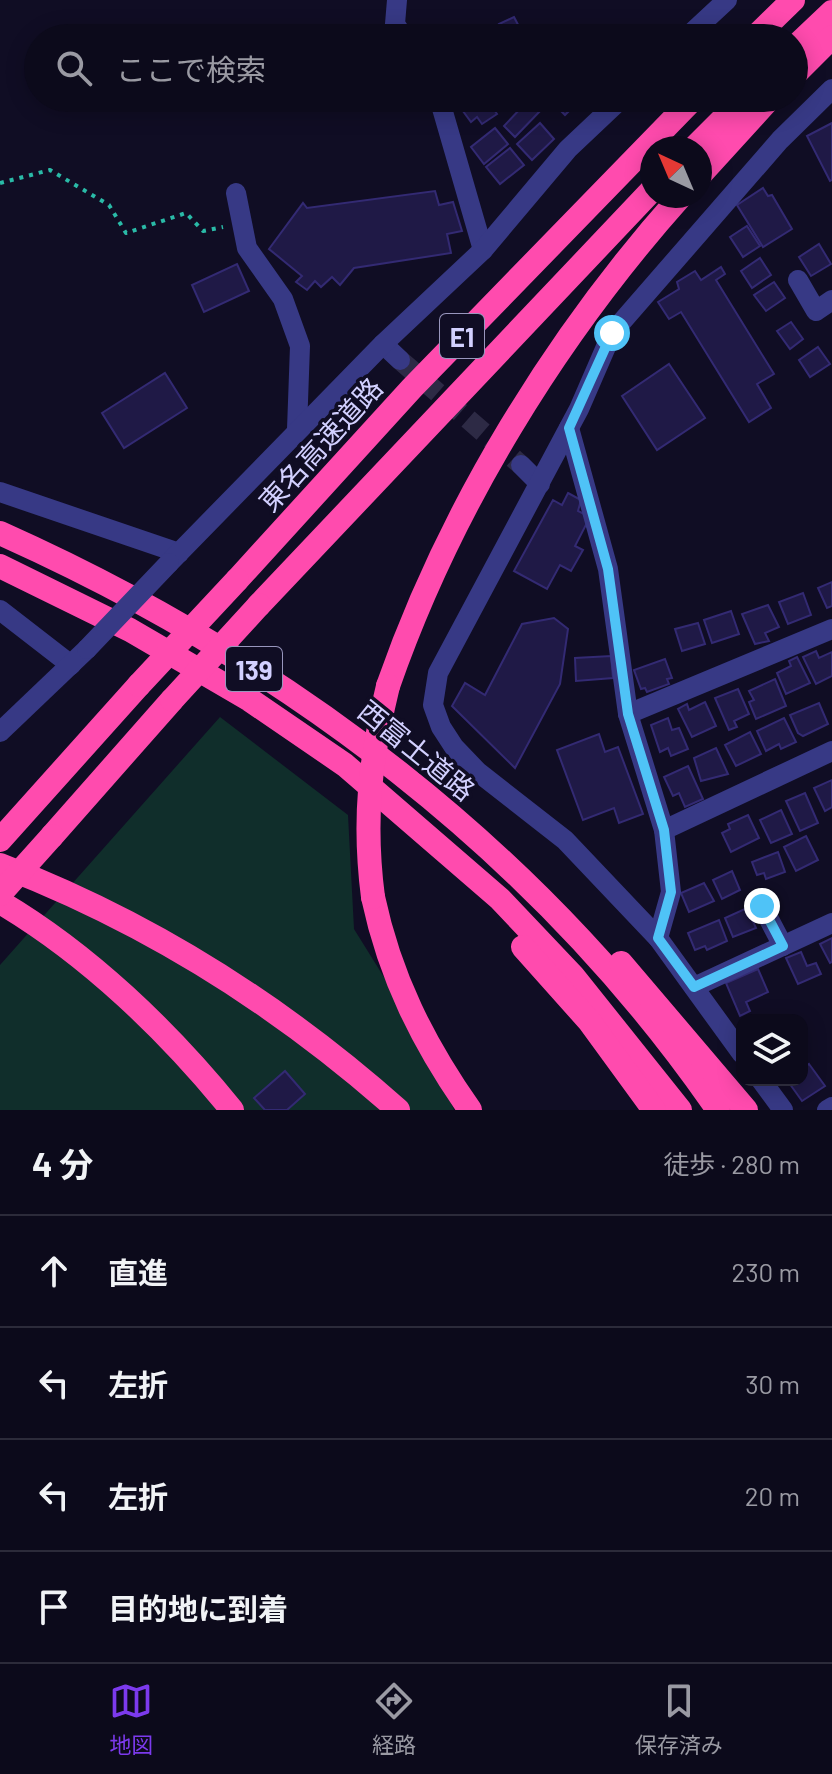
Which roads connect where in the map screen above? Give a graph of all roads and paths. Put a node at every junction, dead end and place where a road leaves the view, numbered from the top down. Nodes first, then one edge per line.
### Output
1 (397, 0) edge
2 (727, 0) edge
3 (793, 0) edge
4 (832, 12) edge
5 (395, 24) edge
6 (701, 24) edge
7 (768, 24) edge
8 (808, 35) edge
9 (832, 37) edge
10 (808, 61) edge
11 (832, 89) edge
12 (443, 112) edge
13 (607, 112) edge
14 (680, 112) edge
15 (730, 112) edge
16 (757, 112) edge
17 (706, 136) edge
18 (712, 162) edge
19 (0, 183) edge
20 (236, 193) dead end
21 (640, 203) edge
22 (671, 208) edge
23 (242, 224) junction
24 (483, 250) junction
25 (798, 280) dead end
26 (832, 300) edge
27 (383, 344) junction
28 (400, 360) tunnel mouth
29 (569, 428) junction
30 (297, 429) junction
31 (521, 465) tunnel mouth
32 (540, 484) junction
33 (0, 492) edge
34 (0, 533) edge
35 (174, 558) junction
36 (0, 566) edge
37 (0, 610) edge
38 (832, 629) edge
39 (71, 665) junction
40 (628, 714) junction
41 (0, 732) edge
42 (832, 751) edge
43 (385, 799) junction
44 (9, 814) edge
45 (664, 830) junction
46 (0, 840) edge
47 (484, 844) junction
48 (0, 865) edge
49 (0, 894) edge
50 (0, 902) edge
51 (762, 906) dead end
52 (832, 923) edge
53 (658, 938) junction
54 (783, 946) junction
55 (694, 987) junction
56 (736, 1046) edge
57 (765, 1086) edge
58 (232, 1110) edge
59 (398, 1110) edge
60 (470, 1110) edge
61 (654, 1110) edge
62 (680, 1110) edge
63 (718, 1110) edge
64 (746, 1110) edge
65 (783, 1110) edge

1 - 5 street
2 - 6 street
3 - 7 highway
4 - 8 highway
9 - 10 highway
11 - 29 street
12 - 24 street
13 - 24 street
14 - 44 highway, 東名高速道路 / E1, bridge
15 - 17 highway
16 - 18 highway
19 - 23 path
20 - 23 street
21 - 49 highway, E1, bridge
22 - 60 highway, bridge
23 - 30 street
24 - 27 street
25 - 26 street
27 - 28 street
27 - 30 street
29 - 32 street
29 - 40 street
30 - 35 street
31 - 32 street
32 - 53 street
33 - 35 street
34 - 47 highway, 西富士道路 / 139
35 - 39 street, bridge
36 - 43 highway, 西富士道路 / 139
37 - 39 street
38 - 40 street
39 - 41 street
40 - 45 street
42 - 45 street
43 - 61 highway, 139
43 - 62 highway, 西富士道路 / 139
44 - 46 highway, 東名高速道路 / E1
45 - 53 street
47 - 63 highway, 西富士道路 / 139
47 - 64 highway
48 - 59 highway
50 - 58 highway
51 - 54 street
52 - 54 street
53 - 55 street
54 - 55 street
55 - 56 street
57 - 65 street

